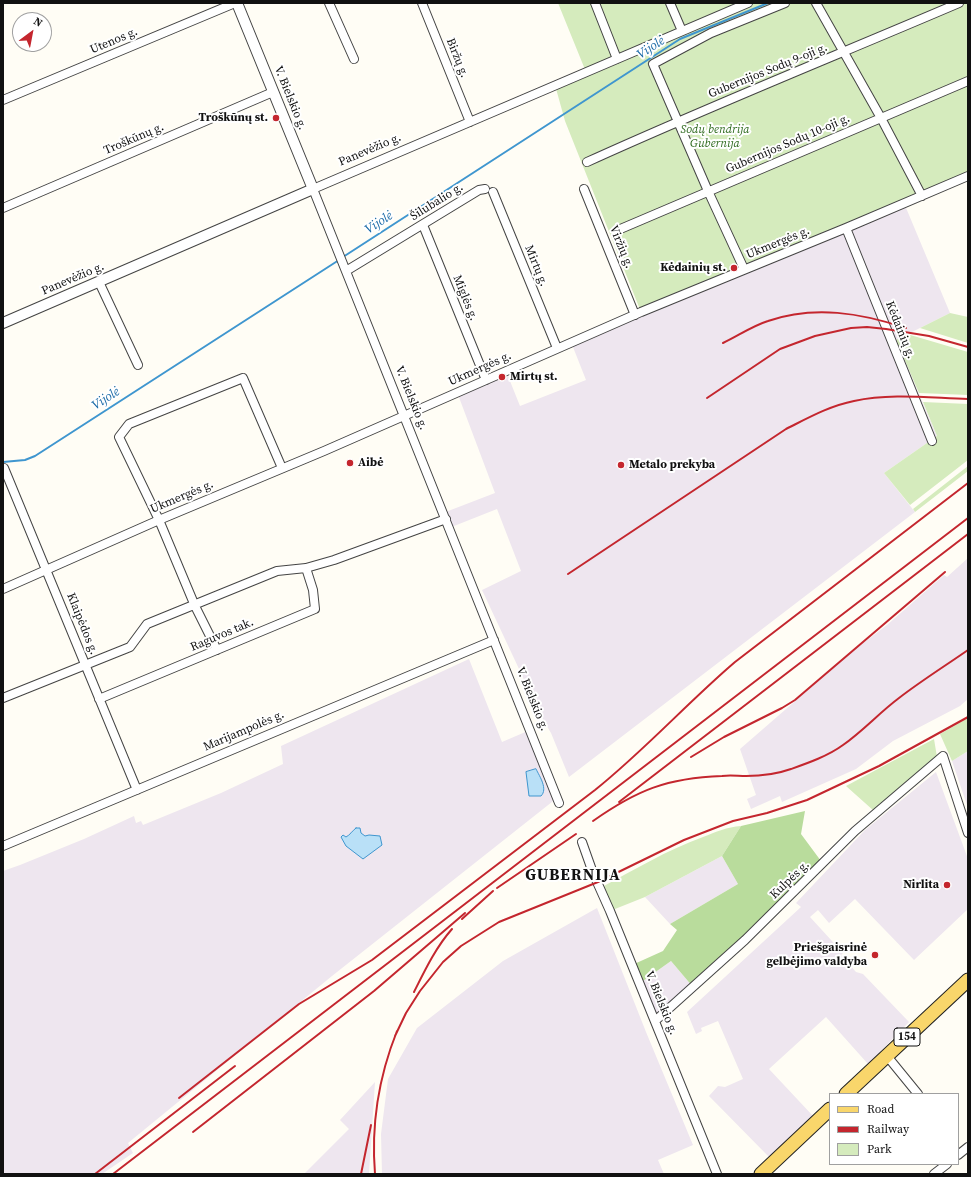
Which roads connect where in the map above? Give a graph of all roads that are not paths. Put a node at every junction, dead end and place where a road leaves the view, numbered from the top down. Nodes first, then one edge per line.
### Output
1 (236, 3) edge
2 (329, 3) edge
3 (422, 3) edge
4 (595, 3) edge
5 (670, 3) edge
6 (746, 3) edge
7 (785, 3) edge
8 (816, 3) edge
9 (959, 3) edge
10 (682, 31) junction
11 (844, 52) junction
12 (354, 59) dead end
13 (618, 59) junction
14 (968, 81) edge
15 (273, 92) junction
16 (3, 100) edge
17 (881, 118) junction
18 (678, 121) junction
19 (470, 122) junction
20 (587, 162) dead end
21 (968, 176) edge
22 (313, 189) junction
23 (584, 189) dead end
24 (486, 190) joint
25 (708, 191) junction
26 (922, 196) junction
27 (3, 208) edge
28 (423, 225) junction
29 (846, 228) junction
30 (618, 230) dead end
31 (345, 267) junction
32 (744, 269) junction
33 (99, 282) junction
34 (635, 315) junction
35 (3, 323) edge
36 (557, 348) junction
37 (138, 364) dead end
38 (486, 380) junction
39 (404, 415) junction
40 (932, 441) dead end
41 (4, 468) dead end
42 (282, 468) junction
43 (446, 519) junction
44 (159, 520) junction
45 (306, 568) junction
46 (46, 570) junction
47 (3, 589) edge
48 (195, 606) junction
49 (494, 640) junction
50 (217, 650) junction
51 (86, 666) junction
52 (3, 698) edge
53 (99, 699) junction
54 (137, 790) junction
55 (559, 804) dead end
56 (968, 833) edge
57 (582, 842) dead end
58 (3, 846) edge
59 (968, 980) edge
60 (655, 1021) junction
61 (887, 1056) junction
62 (847, 1093) edge
63 (917, 1093) edge
64 (829, 1110) edge
65 (946, 1165) edge
66 (716, 1174) edge
67 (761, 1174) edge
68 (934, 1174) edge

1 - 15 street, V. Bielskio g.
1 - 16 street, Utenos g.
2 - 12 street
3 - 19 street, Biržų g.
4 - 13 street
5 - 10 street
6 - 10 street, Panevėžio g.
7 - 18 street
8 - 11 street
9 - 11 street, Gubernijos Sodų 9-oji g.
10 - 13 street, Panevėžio g.
11 - 17 street
11 - 18 street, Gubernijos Sodų 9-oji g.
13 - 19 street, Panevėžio g.
14 - 17 street, Gubernijos Sodų 10-oji g.
15 - 22 street, V. Bielskio g.
15 - 27 street, Troškūnų g.
17 - 25 street, Gubernijos Sodų 10-oji g.
17 - 26 street
18 - 20 street, Gubernijos Sodų 9-oji g.
18 - 25 street
19 - 22 street, Panevėžio g.
21 - 26 street, Ukmergės g.
22 - 31 street, V. Bielskio g.
22 - 33 street, Panevėžio g.
23 - 34 street, Viržių g.
24 - 28 street, Šilubalio g.
24 - 36 street, Mirtų g.
25 - 30 street, Gubernijos Sodų 10-oji g.
25 - 32 street
26 - 29 street, Ukmergės g.
28 - 31 street, Šilubalio g.
28 - 38 street, Miglės g.
29 - 32 street, Ukmergės g.
29 - 40 street, Kėdainių g.
31 - 39 street, V. Bielskio g.
32 - 34 street, Ukmergės g.
33 - 35 street, Panevėžio g.
33 - 37 street
34 - 36 street, Ukmergės g.
36 - 38 street, Ukmergės g.
38 - 39 street, Ukmergės g.
39 - 42 street, Ukmergės g.
39 - 43 street, V. Bielskio g.
41 - 46 street, Klaipėdos g.
42 - 44 street, Ukmergės g.
42 - 44 street
43 - 45 street
43 - 49 street, V. Bielskio g.
44 - 46 street, Ukmergės g.
44 - 48 street
45 - 48 street
45 - 50 street, Raguvos tak.
46 - 47 street, Ukmergės g.
46 - 51 street, Klaipėdos g.
48 - 50 street
48 - 51 street
49 - 54 street, Marijampolės g.
49 - 55 street, V. Bielskio g.
50 - 53 street, Raguvos tak.
51 - 52 street
51 - 53 street, Klaipėdos g.
53 - 54 street, Klaipėdos g.
54 - 58 street, Marijampolės g.
56 - 60 street, Kulpės g.
57 - 60 street, V. Bielskio g.
59 - 61 main road, 154
60 - 66 street, V. Bielskio g.
61 - 62 main road, 154
61 - 63 street
64 - 67 main road
65 - 68 street

